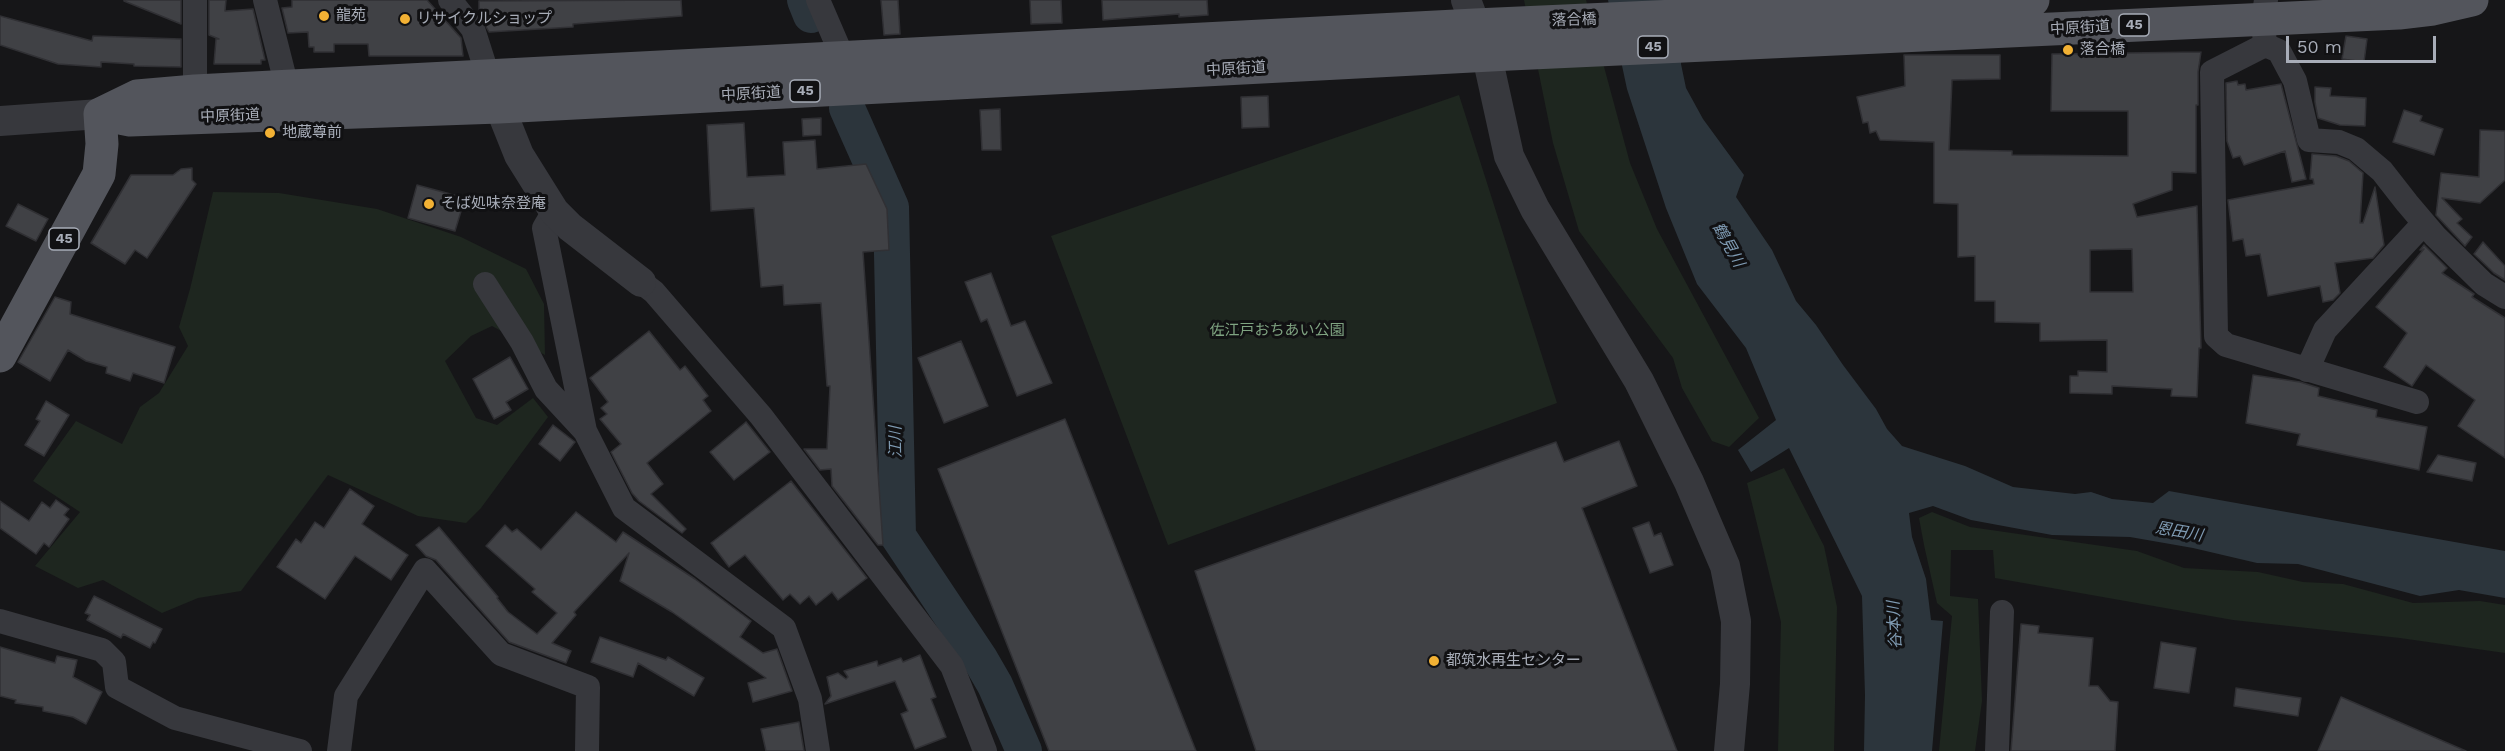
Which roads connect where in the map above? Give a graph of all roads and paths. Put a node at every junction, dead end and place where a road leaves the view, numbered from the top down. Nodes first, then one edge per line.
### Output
1 (195, 0) edge
2 (265, 0) edge
3 (450, 0) edge
4 (818, 0) edge
5 (2033, 0) edge
6 (2472, 0) edge
7 (2265, 22) edge
8 (1793, 26) junction
9 (1488, 32) edge
10 (843, 58) junction
11 (488, 76) junction
12 (287, 87) junction
13 (195, 91) junction
14 (499, 107) junction
15 (100, 114) junction
16 (0, 121) edge
17 (554, 211) junction
18 (2424, 223) junction
19 (641, 282) joint
20 (485, 284) dead end
21 (2505, 297) edge
22 (0, 356) edge
23 (2307, 370) junction
24 (2417, 402) dead end
25 (585, 430) junction
26 (2002, 612) dead end
27 (0, 621) edge
28 (300, 751) edge
29 (339, 751) edge
30 (586, 751) edge
31 (818, 751) edge
32 (984, 751) edge
33 (1729, 751) edge
34 (1997, 751) edge

1 - 13 street
2 - 12 street
3 - 11 street
4 - 10 street
5 - 8 main road, 45
6 - 7 main road, 中原街道 / 45
7 - 8 main road, 中原街道 / 45
7 - 18 street
7 - 23 street
8 - 9 main road, 落合橋 / 45
9 - 10 main road, 中原街道 / 45
9 - 14 main road, 中原街道 / 45
9 - 33 street
10 - 11 main road, 中原街道 / 45
11 - 12 main road, 中原街道 / 45
11 - 14 street
12 - 13 main road, 中原街道 / 45
13 - 15 main road, 中原街道 / 45
14 - 15 main road, 中原街道 / 45
14 - 17 street
15 - 16 street
15 - 22 main road, 45
17 - 19 street
17 - 25 street
18 - 21 street
18 - 23 street
19 - 32 street
20 - 25 street
23 - 24 street
25 - 31 street
26 - 34 street
27 - 28 street
29 - 30 street

